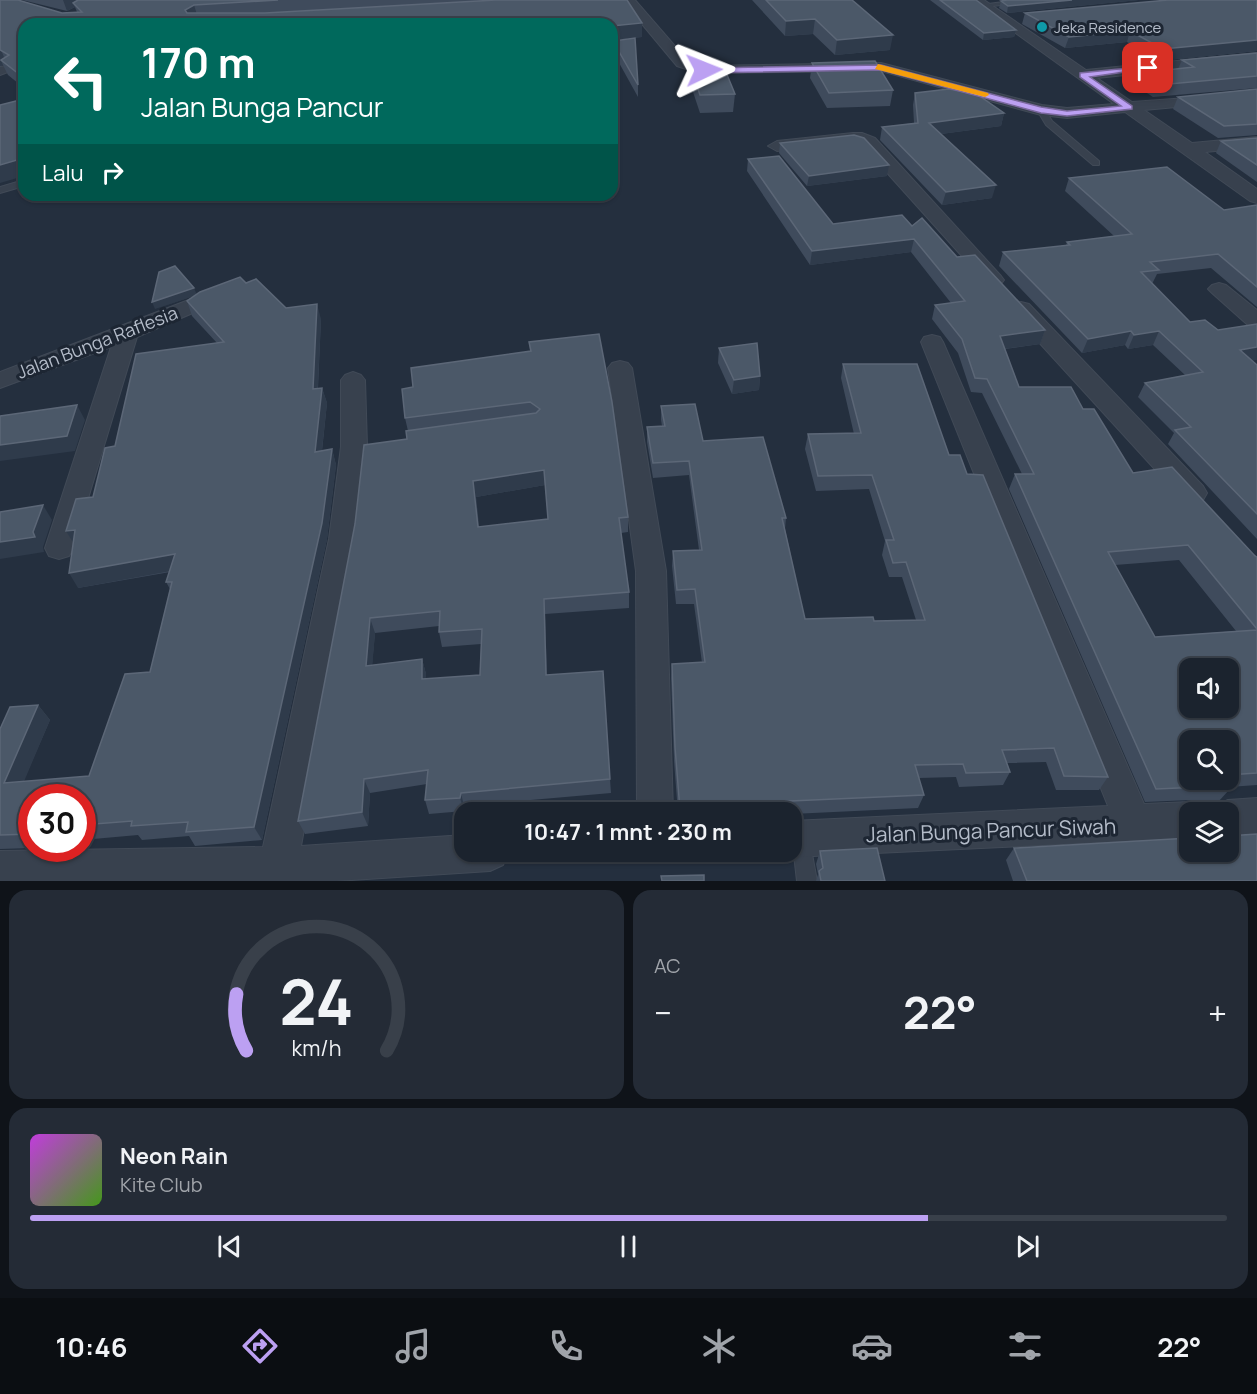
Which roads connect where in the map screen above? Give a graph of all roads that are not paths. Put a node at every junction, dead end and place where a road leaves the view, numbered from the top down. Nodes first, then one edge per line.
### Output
1 (628, 0) edge
2 (1044, 0) edge
3 (980, 3) edge
4 (1023, 17) dead end
5 (1001, 19) junction
6 (661, 41) junction
7 (641, 43) dead end
8 (1257, 57) edge
9 (1083, 75) junction
10 (1221, 97) edge
11 (1129, 107) junction
12 (1041, 110) junction
13 (1257, 142) edge
14 (777, 146) dead end
15 (1188, 149) junction
16 (1096, 163) dead end
17 (18, 185) edge
18 (0, 190) edge
19 (1257, 197) edge
20 (1219, 290) dead end
21 (194, 304) edge
22 (1257, 321) edge
23 (127, 333) junction
24 (932, 342) dead end
25 (620, 368) dead end
26 (0, 380) edge
27 (352, 380) dead end
28 (1209, 509) edge
29 (59, 548) dead end
30 (655, 802) edge
31 (1257, 816) edge
32 (1239, 817) edge
33 (1179, 821) edge
34 (1134, 824) junction
35 (802, 839) edge
36 (454, 856) edge
37 (802, 860) edge
38 (0, 870) edge
39 (277, 873) edge
40 (807, 881) edge

1 - 6 street
2 - 3 lane
3 - 5 street
4 - 5 street
5 - 9 street
6 - 7 street
6 - 12 street
8 - 9 street
9 - 11 street
10 - 11 street
11 - 12 street
11 - 15 street
12 - 16 lane
13 - 15 street
14 - 28 street
15 - 19 street
17 - 18 lane
20 - 22 street
21 - 23 street, Jalan Bunga Raflesia
23 - 26 street, Jalan Bunga Raflesia
23 - 29 street
24 - 34 street
25 - 30 street
27 - 39 street
31 - 32 street
33 - 34 street, Jalan Bunga Pancur Siwah
34 - 35 street, Jalan Bunga Pancur Siwah
36 - 39 street
37 - 40 lane
38 - 39 street

